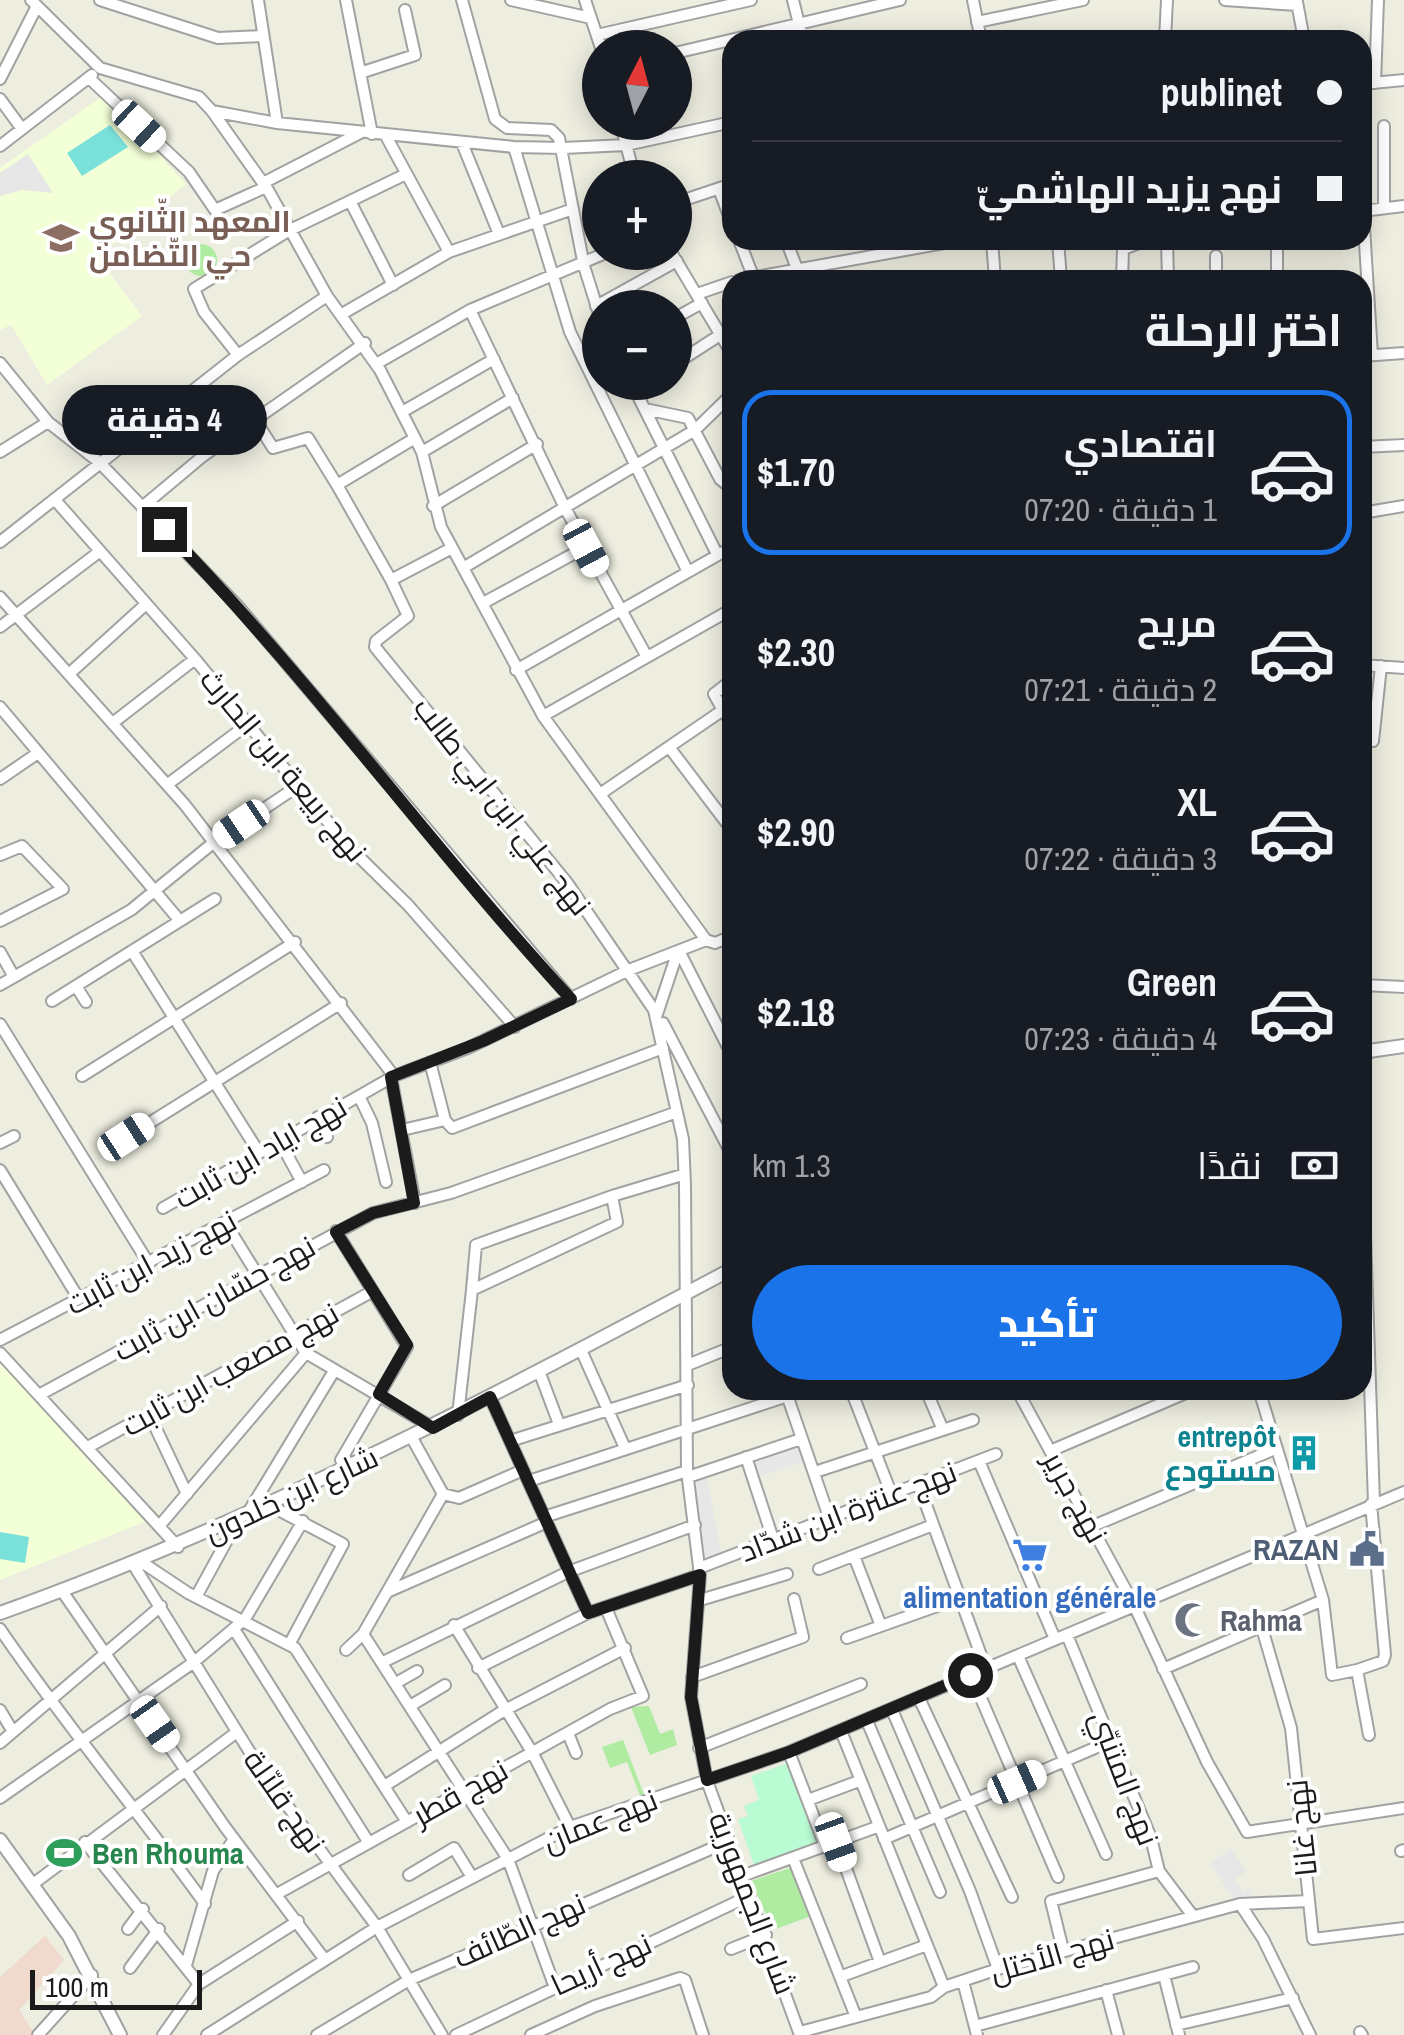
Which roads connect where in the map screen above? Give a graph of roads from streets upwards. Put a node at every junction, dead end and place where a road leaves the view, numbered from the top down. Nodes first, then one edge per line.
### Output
1 (100, 0) edge
2 (346, 0) edge
3 (462, 0) edge
4 (511, 0) edge
5 (751, 0) edge
6 (793, 0) edge
7 (900, 0) edge
8 (974, 0) edge
9 (1083, 0) edge
10 (1167, 0) edge
11 (1225, 0) edge
12 (1378, 0) edge
13 (262, 1) edge
14 (590, 1) edge
15 (1245, 1) edge
16 (1297, 2) edge
17 (34, 3) edge
18 (1036, 5) edge
19 (405, 10) dead end
20 (592, 18) junction
21 (798, 22) junction
22 (977, 22) junction
23 (596, 30) edge
24 (619, 30) edge
25 (766, 30) edge
26 (800, 30) edge
27 (979, 30) edge
28 (1165, 30) edge
29 (1302, 30) edge
30 (262, 36) junction
31 (722, 41) edge
32 (692, 49) edge
33 (1372, 50) edge
34 (100, 68) junction
35 (360, 73) junction
36 (89, 78) junction
37 (0, 79) edge
38 (1404, 80) edge
39 (1372, 84) edge
40 (0, 99) edge
41 (212, 111) junction
42 (277, 124) junction
43 (722, 124) edge
44 (1384, 126) dead end
45 (22, 129) junction
46 (366, 134) junction
47 (386, 136) junction
48 (625, 140) edge
49 (462, 143) junction
50 (626, 145) junction
51 (0, 146) edge
52 (514, 148) junction
53 (563, 148) junction
54 (630, 160) edge
55 (404, 174) junction
56 (264, 185) junction
57 (722, 188) edge
58 (719, 189) junction
59 (722, 197) edge
60 (692, 198) edge
61 (350, 201) junction
62 (1404, 206) edge
63 (1384, 208) junction
64 (573, 209) junction
65 (1372, 210) edge
66 (533, 221) junction
67 (288, 231) junction
68 (499, 234) junction
69 (790, 250) edge
70 (873, 250) edge
71 (448, 252) junction
72 (582, 256) edge
73 (1216, 256) dead end
74 (796, 266) junction
75 (582, 267) edge
76 (656, 270) edge
77 (682, 270) edge
78 (788, 270) edge
79 (1216, 270) edge
80 (550, 278) junction
81 (393, 285) junction
82 (722, 287) edge
83 (628, 290) edge
84 (327, 296) junction
85 (699, 298) junction
86 (692, 304) edge
87 (470, 310) junction
88 (342, 314) junction
89 (720, 336) junction
90 (722, 339) edge
91 (365, 343) junction
92 (692, 353) edge
93 (1404, 354) edge
94 (238, 355) junction
95 (1372, 356) edge
96 (494, 359) junction
97 (0, 363) edge
98 (376, 364) junction
99 (12, 381) junction
100 (0, 388) edge
101 (513, 398) junction
102 (641, 400) edge
103 (722, 404) edge
104 (644, 409) junction
105 (402, 412) junction
106 (256, 420) junction
107 (48, 422) junction
108 (695, 430) junction
109 (415, 438) junction
110 (537, 444) junction
111 (1404, 445) edge
112 (1372, 447) edge
113 (664, 448) junction
114 (0, 452) edge
115 (422, 452) junction
116 (100, 463) junction
117 (636, 465) junction
118 (722, 481) edge
119 (337, 485) junction
120 (56, 501) junction
121 (433, 506) junction
122 (564, 506) junction
123 (1404, 506) edge
124 (142, 507) junction
125 (1372, 511) edge
126 (0, 542) edge
127 (452, 548) junction
128 (586, 548) junction
129 (99, 552) junction
130 (722, 552) edge
131 (717, 554) junction
132 (463, 568) junction
133 (687, 570) junction
134 (392, 580) junction
135 (0, 597) edge
136 (485, 602) junction
137 (145, 604) junction
138 (621, 610) junction
139 (722, 615) edge
140 (18, 618) junction
141 (0, 627) edge
142 (647, 657) junction
143 (195, 659) junction
144 (1372, 666) edge
145 (1380, 666) junction
146 (1404, 668) edge
147 (516, 670) junction
148 (70, 673) junction
149 (722, 688) edge
150 (0, 707) edge
151 (722, 708) edge
152 (722, 711) edge
153 (543, 716) junction
154 (114, 722) junction
155 (248, 724) junction
156 (1372, 741) dead end
157 (669, 747) junction
158 (38, 753) junction
159 (0, 780) edge
160 (168, 784) junction
161 (298, 786) junction
162 (600, 794) junction
163 (722, 817) edge
164 (213, 843) junction
165 (0, 856) edge
166 (155, 892) junction
167 (215, 899) dead end
168 (180, 921) junction
169 (0, 922) edge
170 (706, 940) junction
171 (722, 940) edge
172 (295, 942) junction
173 (132, 951) junction
174 (678, 951) junction
175 (0, 952) edge
176 (629, 970) junction
177 (14, 977) junction
178 (0, 985) edge
179 (1372, 985) edge
180 (76, 986) junction
181 (1404, 987) edge
182 (571, 999) junction
183 (52, 1001) dead end
184 (86, 1002) dead end
185 (341, 1003) junction
186 (656, 1014) junction
187 (174, 1016) junction
188 (0, 1024) edge
189 (515, 1028) junction
190 (722, 1036) edge
191 (1404, 1046) edge
192 (664, 1048) junction
193 (1372, 1051) edge
194 (430, 1062) junction
195 (82, 1076) dead end
196 (393, 1076) junction
197 (214, 1080) junction
198 (359, 1096) junction
199 (676, 1112) junction
200 (318, 1117) junction
201 (445, 1120) junction
202 (402, 1130) junction
203 (14, 1136) dead end
204 (722, 1136) edge
205 (126, 1137) dead end
206 (327, 1137) dead end
207 (279, 1140) junction
208 (0, 1143) edge
209 (258, 1150) junction
210 (0, 1170) edge
211 (324, 1170) dead end
212 (682, 1175) junction
213 (302, 1182) junction
214 (386, 1182) dead end
215 (612, 1196) junction
216 (414, 1203) junction
217 (163, 1208) dead end
218 (226, 1224) junction
219 (336, 1232) junction
220 (148, 1264) junction
221 (258, 1274) junction
222 (722, 1275) edge
223 (472, 1290) junction
224 (373, 1291) junction
225 (687, 1294) junction
226 (79, 1299) junction
227 (295, 1333) junction
228 (0, 1340) edge
229 (581, 1350) junction
230 (722, 1351) edge
231 (306, 1353) junction
232 (0, 1354) edge
233 (690, 1364) junction
234 (334, 1371) junction
235 (540, 1371) junction
236 (688, 1384) junction
237 (379, 1394) junction
238 (39, 1396) junction
239 (490, 1397) junction
240 (774, 1400) edge
241 (788, 1400) edge
242 (855, 1400) edge
243 (930, 1400) edge
244 (1022, 1400) edge
245 (1170, 1400) edge
246 (1262, 1400) edge
247 (1368, 1400) edge
248 (609, 1410) junction
249 (149, 1414) junction
250 (458, 1415) junction
251 (973, 1420) dead end
252 (558, 1424) junction
253 (433, 1428) junction
254 (686, 1428) junction
255 (943, 1430) junction
256 (412, 1438) junction
257 (801, 1439) junction
258 (510, 1441) junction
259 (88, 1447) junction
260 (625, 1448) junction
261 (1275, 1448) junction
262 (1050, 1451) junction
263 (875, 1454) junction
264 (996, 1454) dead end
265 (746, 1457) junction
266 (342, 1460) dead end
267 (980, 1461) junction
268 (815, 1472) junction
269 (688, 1474) junction
270 (526, 1476) junction
271 (918, 1483) junction
272 (1404, 1492) edge
273 (188, 1494) junction
274 (443, 1494) junction
275 (891, 1494) junction
276 (1372, 1504) junction
277 (269, 1505) junction
278 (829, 1517) junction
279 (242, 1519) junction
280 (546, 1520) junction
281 (303, 1522) junction
282 (160, 1524) junction
283 (695, 1525) junction
284 (933, 1525) junction
285 (1092, 1526) junction
286 (1303, 1536) junction
287 (772, 1539) junction
288 (178, 1547) junction
289 (854, 1556) junction
290 (136, 1563) junction
291 (819, 1568) dead end
292 (699, 1571) junction
293 (568, 1572) junction
294 (787, 1574) dead end
295 (62, 1591) junction
296 (387, 1592) junction
297 (196, 1597) junction
298 (960, 1598) junction
299 (794, 1599) dead end
300 (700, 1600) junction
301 (1323, 1600) junction
302 (1134, 1605) junction
303 (162, 1606) junction
304 (606, 1608) junction
305 (0, 1613) edge
306 (588, 1613) junction
307 (245, 1619) junction
308 (454, 1625) junction
309 (880, 1626) junction
310 (1262, 1628) junction
311 (0, 1629) edge
312 (234, 1629) junction
313 (363, 1634) junction
314 (1061, 1637) junction
315 (847, 1638) dead end
316 (290, 1643) junction
317 (625, 1648) junction
318 (346, 1650) dead end
319 (108, 1655) junction
320 (1018, 1656) junction
321 (194, 1662) junction
322 (383, 1662) junction
323 (478, 1668) junction
324 (1163, 1668) junction
325 (986, 1669) junction
326 (1357, 1670) junction
327 (416, 1671) dead end
328 (970, 1675) junction
329 (692, 1677) junction
330 (396, 1684) junction
331 (861, 1684) dead end
332 (445, 1685) dead end
333 (920, 1698) junction
334 (139, 1701) junction
335 (50, 1703) junction
336 (410, 1706) junction
337 (0, 1710) edge
338 (892, 1710) junction
339 (503, 1711) junction
340 (867, 1721) junction
341 (842, 1730) junction
342 (13, 1732) junction
343 (237, 1732) junction
344 (568, 1734) junction
345 (1370, 1735) dead end
346 (82, 1740) junction
347 (1112, 1741) junction
348 (0, 1742) edge
349 (699, 1748) junction
350 (532, 1752) junction
351 (789, 1752) junction
352 (439, 1753) junction
353 (576, 1754) dead end
354 (1062, 1762) junction
355 (186, 1768) junction
356 (707, 1780) junction
357 (860, 1780) junction
358 (1017, 1782) junction
359 (386, 1785) junction
360 (466, 1790) junction
361 (0, 1798) edge
362 (808, 1800) junction
363 (968, 1802) junction
364 (135, 1806) junction
365 (1404, 1808) edge
366 (937, 1816) junction
367 (407, 1822) junction
368 (1302, 1824) junction
369 (570, 1827) junction
370 (878, 1827) junction
371 (910, 1828) junction
372 (0, 1840) edge
373 (234, 1840) junction
374 (884, 1840) junction
375 (729, 1841) junction
376 (85, 1842) junction
377 (369, 1842) junction
378 (830, 1844) junction
379 (1106, 1854) dead end
380 (794, 1858) junction
381 (508, 1859) junction
382 (330, 1863) junction
383 (1159, 1871) junction
384 (409, 1874) dead end
385 (742, 1876) junction
386 (1058, 1877) dead end
387 (472, 1878) junction
388 (33, 1884) junction
389 (940, 1892) dead end
390 (277, 1894) junction
391 (749, 1896) junction
392 (1012, 1898) dead end
393 (1309, 1901) junction
394 (205, 1904) junction
395 (1240, 1904) junction
396 (143, 1909) junction
397 (1193, 1916) junction
398 (298, 1921) junction
399 (531, 1925) junction
400 (377, 1927) junction
401 (1404, 1928) edge
402 (128, 1929) dead end
403 (158, 1929) junction
404 (766, 1935) junction
405 (927, 1944) junction
406 (731, 1949) dead end
407 (1063, 1950) junction
408 (326, 1960) junction
409 (880, 1962) junction
410 (186, 1964) junction
411 (1193, 1967) dead end
412 (130, 1968) dead end
413 (998, 1969) junction
414 (92, 1975) junction
415 (1164, 1975) junction
416 (842, 1976) junction
417 (409, 1980) junction
418 (962, 1981) junction
419 (200, 1984) junction
420 (554, 1985) junction
421 (944, 1987) junction
422 (1106, 1990) junction
423 (1293, 1998) junction
424 (856, 2017) junction
425 (1178, 2030) edge
426 (976, 2031) edge
427 (800, 2034) edge
428 (38, 2035) edge
429 (120, 2035) edge
430 (163, 2035) edge
431 (207, 2035) edge
432 (317, 2035) edge
433 (442, 2035) edge
434 (456, 2035) edge
435 (531, 2035) edge
436 (703, 2035) edge
437 (1118, 2035) edge
438 (1310, 2035) edge

1 - 30 street
2 - 35 street
3 - 53 street
4 - 20 street
5 - 24 street
6 - 21 street
7 - 21 street
8 - 22 street
9 - 18 street
10 - 28 street
11 - 15 street
12 - 33 street
13 - 30 street
14 - 20 street
15 - 16 street
16 - 29 street
17 - 34 street
17 - 37 street
18 - 22 street
19 - 35 street
20 - 23 street
21 - 25 street
21 - 26 street
22 - 27 street
30 - 42 street
31 - 32 street
34 - 36 street
34 - 41 street
35 - 46 street
36 - 45 street
36 - 56 street
38 - 39 street
40 - 45 street
41 - 42 street
41 - 56 street
42 - 46 street
43 - 50 street
44 - 63 street
45 - 51 street
46 - 47 street
46 - 56 street
47 - 49 street
47 - 55 street
48 - 50 street
49 - 52 street
49 - 68 street
50 - 53 street
50 - 54 street
52 - 53 street
52 - 66 street
53 - 64 street
55 - 61 street
55 - 71 street
56 - 67 street
57 - 58 street
58 - 59 street
58 - 60 street
61 - 67 street
61 - 81 street
62 - 63 street
63 - 65 street
64 - 66 street
64 - 72 street
66 - 68 street
66 - 80 street
67 - 84 street
67 - 94 street
68 - 71 street
69 - 74 street
70 - 74 street
71 - 81 street
73 - 79 street
74 - 78 street
75 - 80 street
76 - 83 street
77 - 85 street
80 - 87 street
80 - 117 street
81 - 88 street
82 - 85 street
84 - 88 street
84 - 94 street
85 - 86 street
85 - 89 street
87 - 96 street
87 - 98 street
88 - 91 street
89 - 90 street
89 - 92 street
91 - 98 street
91 - 106 street
93 - 95 street
94 - 116 street
96 - 101 street
96 - 105 street
97 - 99 street
98 - 105 street
99 - 100 street
99 - 107 street
101 - 110 street
101 - 115 street
102 - 104 street
103 - 108 street
104 - 108 street
104 - 113 street
105 - 109 street
106 - 119 street
106 - 124 street
107 - 114 street
107 - 116 street
108 - 113 street
108 - 118 street
109 - 115 street
109 - 119 street
110 - 121 street
110 - 122 street
111 - 112 street
113 - 117 street
113 - 131 street
115 - 121 street
116 - 120 street
116 - 124 street
117 - 122 street
117 - 133 street
119 - 134 street
120 - 126 street
120 - 129 street, نهج ربيعة ابن الحارث
121 - 127 street
122 - 128 street
122 - 132 street
123 - 125 street
124 - 182 street
127 - 132 street
127 - 134 street
128 - 136 street
128 - 138 street
129 - 137 street, نهج ربيعة ابن الحارث
129 - 140 street
130 - 131 street
131 - 133 street
132 - 136 street
133 - 138 street
134 - 176 street, نهج علي ابن ابي طالب
135 - 140 street
136 - 147 street
137 - 143 street, نهج ربيعة ابن الحارث
137 - 148 street
138 - 142 street
138 - 147 street
139 - 142 street
140 - 141 street
140 - 148 street
142 - 153 street
143 - 154 street
143 - 155 street, نهج ربيعة ابن الحارث
144 - 145 street
145 - 146 street
145 - 156 street
147 - 153 street
148 - 154 street
149 - 151 street
150 - 158 street
152 - 157 street
153 - 162 street
154 - 160 street
155 - 160 street
155 - 161 street, نهج ربيعة ابن الحارث
157 - 162 street
157 - 163 street
158 - 159 street
158 - 166 street
160 - 164 street
161 - 164 street
161 - 189 street, نهج ربيعة ابن الحارث
162 - 170 street
164 - 166 street
164 - 172 street
165 - 169 street
166 - 168 street
166 - 177 street
167 - 168 street
168 - 173 street
170 - 171 street, نهج اياد ابن ثابت
170 - 174 street, نهج اياد ابن ثابت
172 - 185 street
172 - 187 street
173 - 180 street
173 - 187 street
174 - 176 street, نهج اياد ابن ثابت
174 - 186 street
174 - 190 street
175 - 177 street
176 - 182 street, نهج اياد ابن ثابت
176 - 186 street, نهج علي ابن ابي طالب
177 - 178 street
179 - 181 street
180 - 183 street
180 - 184 street
182 - 189 street, نهج اياد ابن ثابت
185 - 196 street
185 - 197 street
186 - 192 street, شارع الجمهورية
186 - 204 street
187 - 195 street
187 - 197 street
188 - 220 street
189 - 194 street, نهج اياد ابن ثابت
191 - 193 street
192 - 199 street, شارع الجمهورية
192 - 201 street
194 - 196 street, نهج اياد ابن ثابت
194 - 201 street
196 - 198 street, نهج اياد ابن ثابت
196 - 202 street
197 - 205 street
197 - 209 street
198 - 200 street, نهج اياد ابن ثابت
198 - 214 street
199 - 212 street, شارع الجمهورية
199 - 216 street, نهج حسّان ابن ثابت
200 - 206 street
200 - 207 street, نهج اياد ابن ثابت
201 - 202 street
202 - 216 street
203 - 208 street
207 - 209 street, نهج اياد ابن ثابت
207 - 213 street
209 - 217 street, نهج اياد ابن ثابت
210 - 226 street
211 - 213 street, نهج زيد ابن ثابت
212 - 215 street
212 - 225 street, شارع الجمهورية
213 - 218 street, نهج زيد ابن ثابت
215 - 223 street
215 - 223 street
216 - 219 street, نهج حسّان ابن ثابت
218 - 220 street, نهج زيد ابن ثابت
218 - 221 street
219 - 221 street, نهج حسّان ابن ثابت
219 - 224 street
220 - 226 street, نهج زيد ابن ثابت
221 - 227 street
221 - 238 street, نهج حسّان ابن ثابت
222 - 225 street, شارع ابن خلدون
223 - 250 street
224 - 227 street, نهج مصعب ابن ثابت
224 - 237 street
225 - 229 street, شارع ابن خلدون
225 - 233 street, شارع الجمهورية
226 - 228 street, نهج زيد ابن ثابت
227 - 231 street
227 - 249 street, نهج مصعب ابن ثابت
229 - 235 street, شارع ابن خلدون
229 - 248 street
230 - 233 street
231 - 234 street
231 - 273 street
232 - 238 street
233 - 236 street, شارع الجمهورية
234 - 237 street
234 - 279 street
235 - 239 street, شارع ابن خلدون
235 - 252 street
236 - 248 street
236 - 254 street, شارع الجمهورية
237 - 253 street
237 - 266 street
238 - 259 street
239 - 250 street, شارع ابن خلدون
239 - 258 street
240 - 254 street
241 - 257 street
242 - 263 street
243 - 255 street
244 - 262 street, نهج جرير
245 - 262 street
246 - 261 street
247 - 276 street
248 - 252 street
248 - 260 street
249 - 259 street, نهج مصعب ابن ثابت
249 - 273 street
250 - 253 street, شارع ابن خلدون
251 - 255 street
252 - 258 street
253 - 256 street, شارع ابن خلدون
254 - 260 street
254 - 269 street, شارع الجمهورية
255 - 263 street
256 - 274 street
256 - 277 street, شارع ابن خلدون
257 - 265 street
257 - 268 street
258 - 270 street
259 - 282 street
260 - 270 street
261 - 285 street
261 - 286 street
262 - 285 street, نهج جرير
263 - 268 street
263 - 275 street
264 - 267 street, نهج عنترة ابن شدّاد
265 - 269 street
265 - 287 street
267 - 271 street, نهج عنترة ابن شدّاد
267 - 314 street, نهج المتنبّي
268 - 278 street
269 - 280 street
269 - 283 street, شارع الجمهورية
270 - 274 street
270 - 280 street
271 - 275 street, نهج عنترة ابن شدّاد
271 - 284 street
272 - 276 street, نهج عمان
273 - 282 street
274 - 296 street
275 - 278 street, نهج عنترة ابن شدّاد
276 - 286 street, نهج عمان
276 - 326 street
277 - 279 street, شارع ابن خلدون
277 - 281 street
278 - 287 street, نهج عنترة ابن شدّاد
279 - 288 street, شارع ابن خلدون
279 - 297 street
280 - 293 street
280 - 296 street
281 - 307 street
281 - 316 street
282 - 288 street
283 - 292 street, شارع الجمهورية
283 - 293 street
284 - 289 street
284 - 298 street
285 - 302 street, نهج جرير
286 - 301 street
286 - 302 street, نهج عمان
287 - 292 street, نهج عنترة ابن شدّاد
288 - 290 street, شارع ابن خلدون
289 - 291 street
289 - 309 street
290 - 295 street, شارع ابن خلدون
290 - 297 street
290 - 303 street, نهج قلاّلة
292 - 300 street, شارع الجمهورية
292 - 304 street, نهج عنترة ابن شدّاد
293 - 306 street
293 - 308 street
294 - 300 street
295 - 305 street, شارع ابن خلدون
295 - 319 street
296 - 313 street
297 - 307 street
298 - 309 street
298 - 325 street
299 - 329 street
300 - 329 street, شارع الجمهورية
301 - 310 street
301 - 326 street
302 - 314 street, نهج عمان
302 - 324 street, نهج جرير
303 - 319 street
303 - 321 street, نهج قلاّلة
304 - 306 street, نهج عنترة ابن شدّاد
304 - 317 street
306 - 323 street, نهج عنترة ابن شدّاد
307 - 312 street
307 - 316 street
308 - 322 street
308 - 323 street
309 - 315 street
310 - 324 street
310 - 368 street, نهج غانا
311 - 335 street
312 - 321 street
312 - 377 street
313 - 318 street
313 - 322 street
314 - 320 street, نهج عمان
314 - 347 street, نهج المتنبّي
316 - 359 street
317 - 339 street
317 - 344 street, نهج قطر
319 - 334 street
319 - 335 street
320 - 325 street, نهج عمان
320 - 354 street
321 - 334 street
321 - 343 street, نهج قلاّلة
322 - 330 street
323 - 339 street
324 - 368 street, نهج جرير
325 - 328 street, نهج عمان
326 - 345 street
327 - 330 street
328 - 333 street, نهج عمان
328 - 358 street
329 - 349 street, شارع الجمهورية
330 - 336 street
331 - 349 street
332 - 336 street
333 - 338 street, نهج عمان
333 - 363 street
334 - 346 street
334 - 355 street
335 - 342 street
335 - 346 street
336 - 352 street
337 - 342 street
338 - 340 street, نهج عمان
338 - 366 street
339 - 350 street
339 - 352 street
340 - 341 street, نهج عمان
340 - 371 street
341 - 351 street, نهج عمان
341 - 357 street
342 - 348 street
343 - 355 street
343 - 382 street, نهج قلاّلة
344 - 350 street, نهج قطر
344 - 353 street
346 - 361 street
346 - 364 street
347 - 354 street
347 - 383 street, نهج المتنبّي
349 - 356 street, شارع الجمهورية
350 - 360 street, نهج قطر
350 - 369 street
351 - 356 street, نهج عمان
351 - 362 street
352 - 359 street
352 - 360 street
354 - 358 street
354 - 379 street
355 - 364 street
355 - 373 street
356 - 369 street, نهج عمان
356 - 375 street, شارع الجمهورية
357 - 362 street
357 - 370 street
358 - 363 street
358 - 386 street
359 - 367 street
360 - 367 street, نهج قطر
360 - 381 street
362 - 378 street
363 - 366 street
363 - 392 street
364 - 376 street
364 - 394 street
365 - 368 street
366 - 371 street
366 - 413 street
367 - 377 street, نهج قطر
368 - 393 street, نهج غانا
369 - 381 street, نهج عمان
370 - 374 street
370 - 378 street
371 - 374 street
371 - 389 street
372 - 388 street
373 - 390 street
373 - 394 street
374 - 405 street
375 - 385 street, شارع الجمهورية
375 - 399 street, نهج الطّائف
376 - 388 street
376 - 396 street
377 - 382 street, نهج قطر
378 - 380 street
378 - 409 street
380 - 385 street
380 - 416 street
381 - 387 street, نهج عمان
381 - 399 street
382 - 390 street, نهج قطر
382 - 400 street, نهج قلاّلة
383 - 397 street, نهج المتنبّي
383 - 407 street
384 - 387 street
385 - 391 street, شارع الجمهورية
387 - 400 street, نهج عمان
388 - 414 street
390 - 398 street
391 - 404 street, شارع الجمهورية
391 - 420 street, نهج أريحا
393 - 395 street, نهج الأختل
393 - 401 street, نهج غانا
394 - 410 street
395 - 397 street, نهج الأختل
395 - 423 street
396 - 402 street
396 - 403 street
397 - 407 street, نهج الأختل
398 - 408 street
398 - 419 street
399 - 417 street, نهج الطّائف
399 - 420 street
400 - 408 street, نهج عمان
400 - 417 street, نهج قلاّلة
403 - 410 street
403 - 412 street
404 - 406 street
404 - 427 street, شارع الجمهورية
405 - 409 street
405 - 421 street
407 - 413 street, نهج الأختل
408 - 431 street, نهج عمان
409 - 416 street
410 - 419 street
411 - 415 street
413 - 418 street, نهج الأختل
414 - 428 street
414 - 429 street
415 - 422 street
415 - 425 street
416 - 424 street
417 - 432 street, نهج الطّائف
417 - 433 street, نهج قلاّلة
418 - 421 street, نهج الأختل
418 - 426 street
419 - 430 street
420 - 434 street, نهج أريحا
421 - 424 street, نهج الأختل
422 - 426 street
422 - 437 street
423 - 425 street
423 - 438 street
424 - 427 street, نهج الأختل
435 - 436 street

